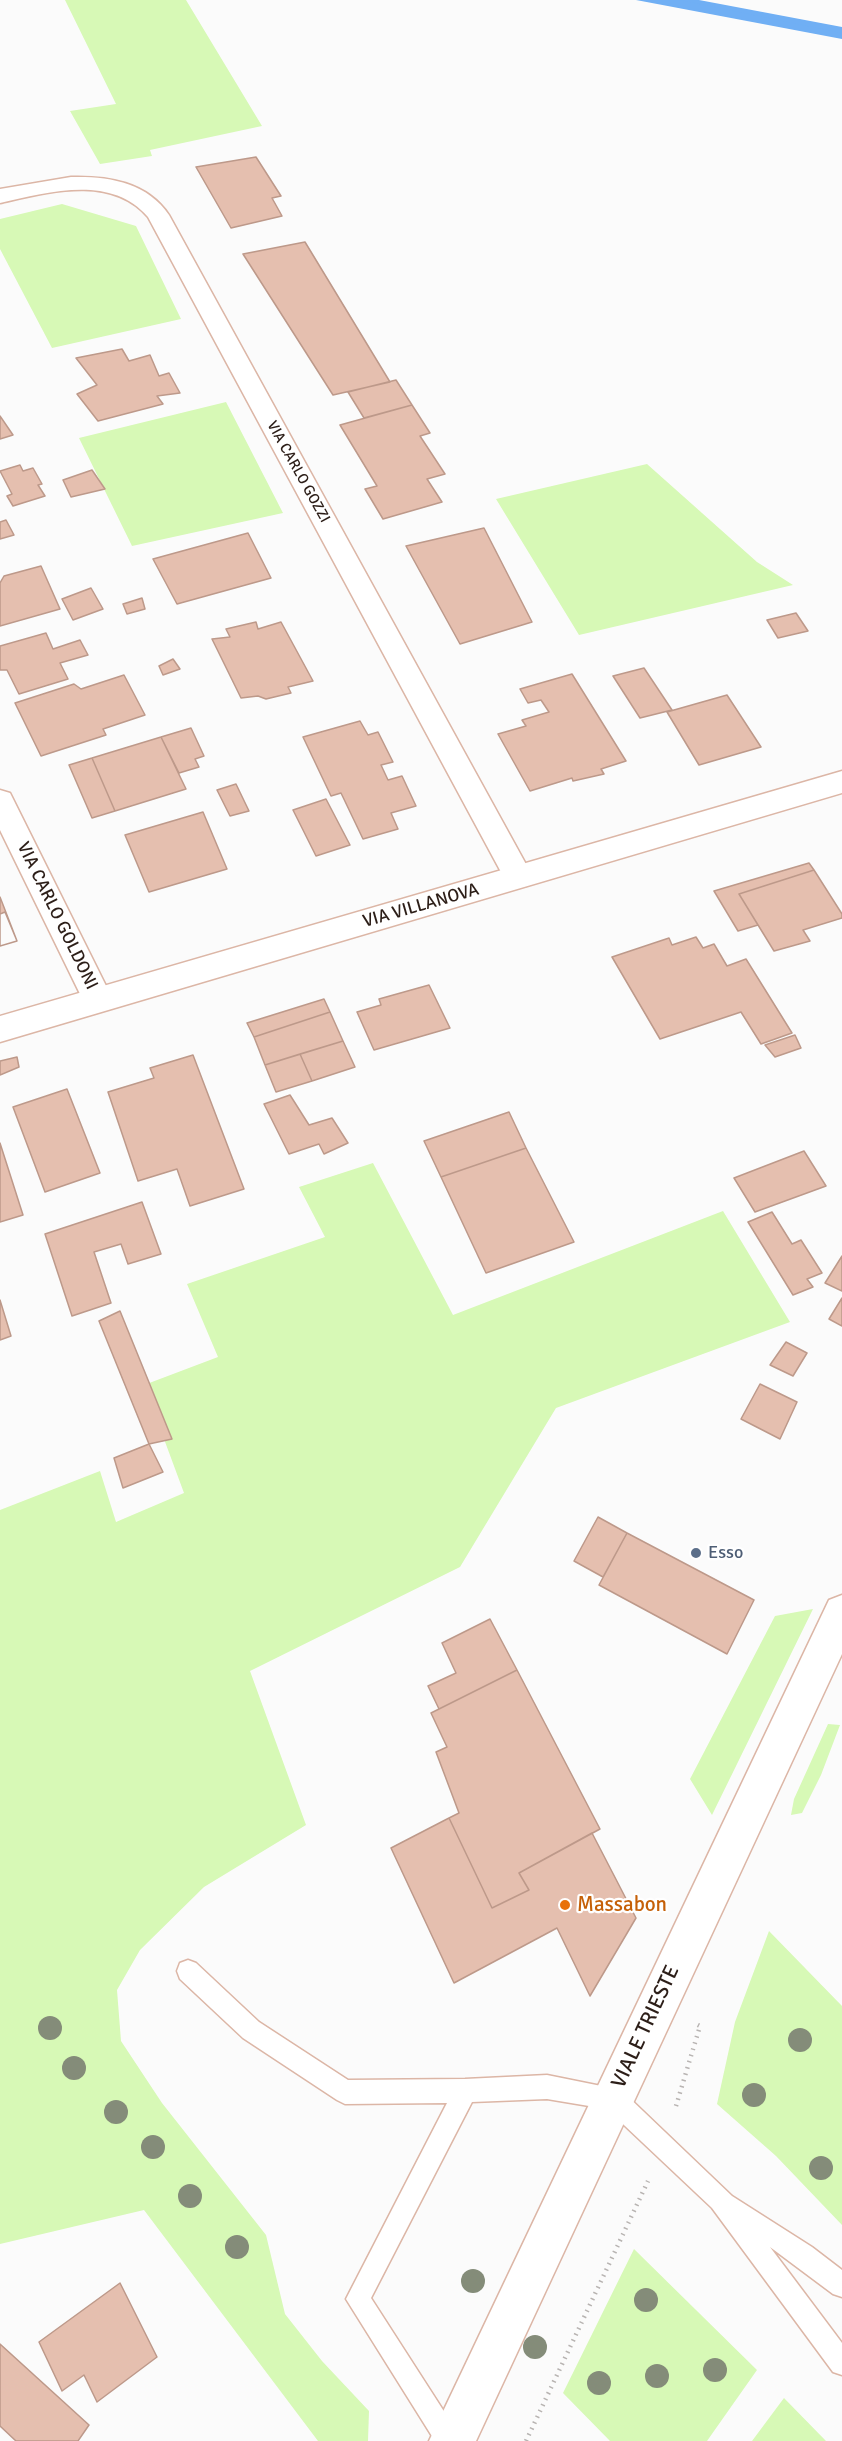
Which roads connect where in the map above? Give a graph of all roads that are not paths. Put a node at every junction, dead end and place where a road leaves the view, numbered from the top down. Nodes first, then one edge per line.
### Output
1 (0, 196) edge
2 (842, 782) edge
3 (0, 801) edge
4 (518, 877) junction
5 (98, 999) junction
6 (0, 1029) edge
7 (842, 1613) edge
8 (188, 1971) dead end
9 (465, 2091) junction
10 (613, 2098) junction
11 (720, 2200) junction
12 (842, 2285) edge
13 (842, 2363) edge
14 (451, 2441) edge

1 - 4 street, VIA CARLO GOZZI
2 - 4 street, VIA VILLANOVA
3 - 5 street, VIA CARLO GOLDONI
4 - 5 street, VIA VILLANOVA
5 - 6 street, VIA VILLANOVA
7 - 10 street, VIALE TRIESTE
8 - 9 lane
9 - 10 lane
9 - 14 lane
10 - 11 lane
10 - 14 street, VIALE TRIESTE
11 - 12 lane
11 - 13 lane

